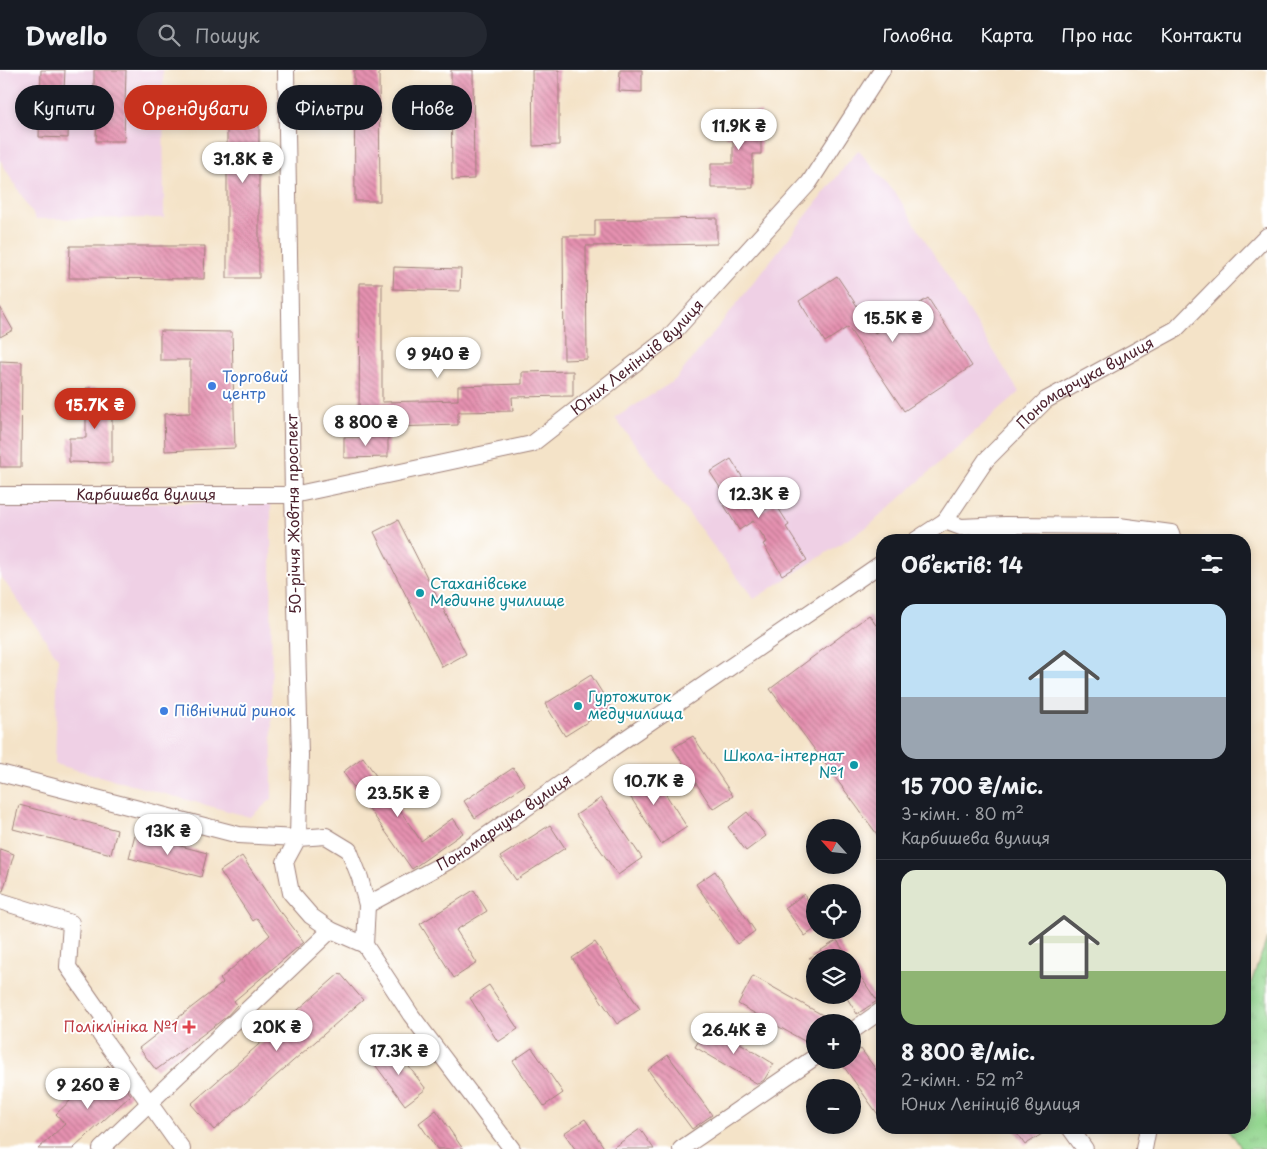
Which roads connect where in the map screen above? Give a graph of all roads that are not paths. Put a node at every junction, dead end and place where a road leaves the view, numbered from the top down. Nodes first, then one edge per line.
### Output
1 (286, 70) edge
2 (882, 70) edge
3 (1267, 236) edge
4 (0, 495) edge
5 (293, 495) junction
6 (945, 521) junction
7 (925, 534) edge
8 (1171, 534) edge
9 (876, 567) edge
10 (0, 772) edge
11 (298, 838) junction
12 (0, 902) edge
13 (367, 905) junction
14 (331, 930) junction
15 (365, 945) junction
16 (876, 1014) edge
17 (861, 1025) edge
18 (806, 1063) edge
19 (149, 1103) junction
20 (1074, 1134) edge
21 (1147, 1134) edge
22 (101, 1149) edge
23 (182, 1149) edge
24 (512, 1149) edge
25 (681, 1149) edge
26 (1085, 1149) edge
27 (1144, 1149) edge

1 - 5 street, 50-річчя Жовтня проспект
2 - 5 street, Юних Ленінців вулиця
3 - 6 street, Пономарчука вулиця
4 - 5 street, Карбишева вулиця
5 - 11 street, 50-річчя Жовтня проспект
6 - 7 street, Пономарчука вулиця
6 - 8 street
9 - 13 street, Пономарчука вулиця
10 - 11 street
11 - 13 street
11 - 14 street
12 - 19 street
13 - 15 street
14 - 15 street
14 - 19 street
15 - 24 street
16 - 17 street
18 - 25 street
19 - 22 street
19 - 23 street
20 - 26 street
21 - 27 street

